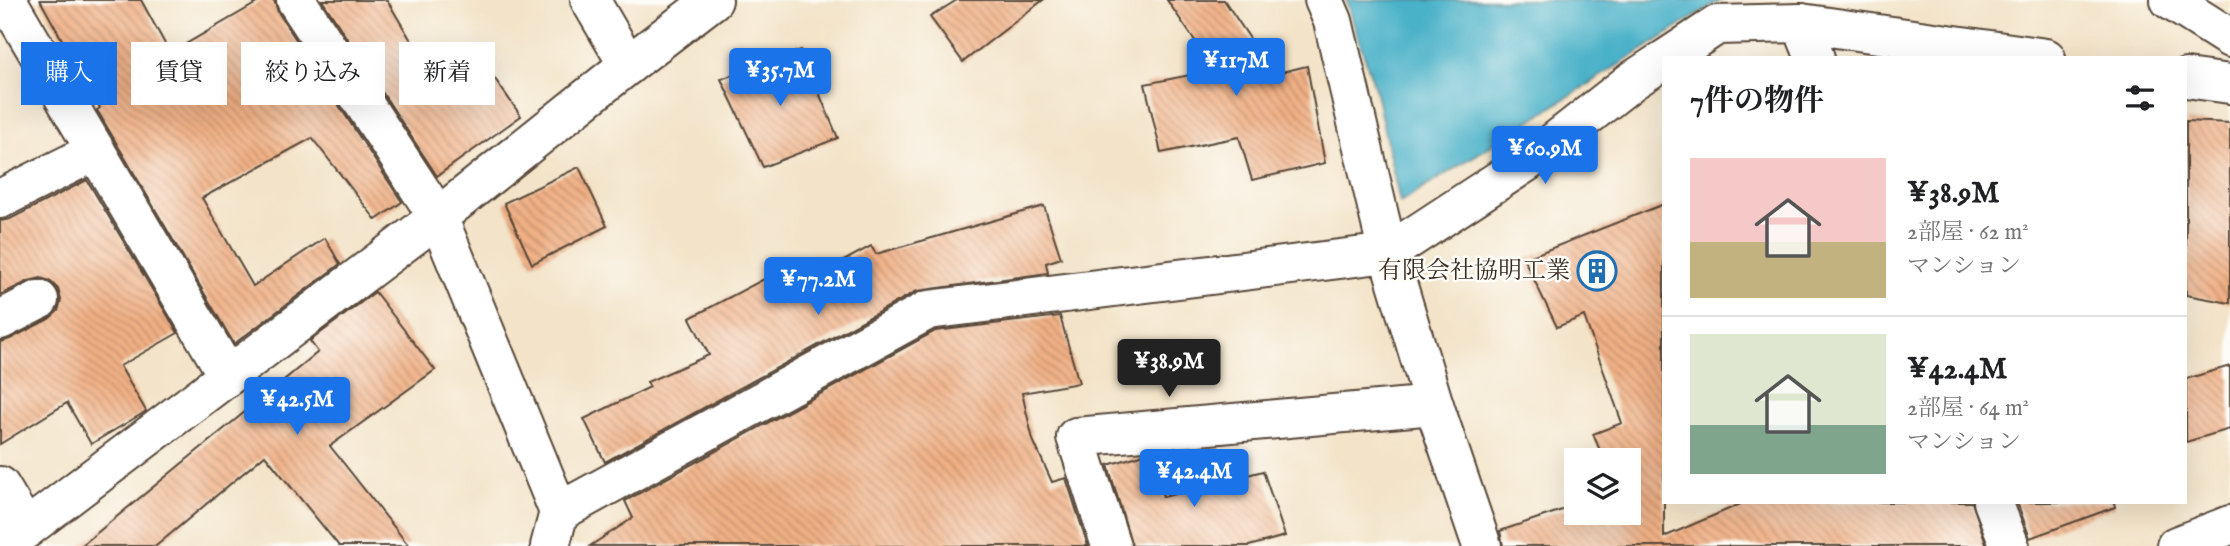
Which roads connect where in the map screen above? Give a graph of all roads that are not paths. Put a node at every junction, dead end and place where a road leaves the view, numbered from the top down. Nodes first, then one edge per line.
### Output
1 (7, 0) edge
2 (296, 0) edge
3 (590, 0) edge
4 (713, 0) edge
5 (1324, 0) edge
6 (2171, 0) edge
7 (1801, 23) junction
8 (2230, 38) edge
9 (1670, 56) edge
10 (1814, 56) edge
11 (2032, 56) edge
12 (1662, 62) edge
13 (628, 65) junction
14 (2187, 78) edge
15 (2230, 84) edge
16 (96, 151) junction
17 (0, 199) edge
18 (438, 217) junction
19 (1388, 253) junction
20 (39, 300) dead end
21 (0, 320) edge
22 (228, 376) junction
23 (1434, 405) junction
24 (0, 486) edge
25 (1994, 504) edge
26 (2230, 525) edge
27 (555, 529) edge
28 (13, 537) edge
29 (1111, 546) edge
30 (1482, 546) edge
31 (2010, 546) edge
32 (2176, 546) edge

1 - 16 street
2 - 18 street
3 - 13 street
4 - 13 street
5 - 19 street
6 - 8 street
7 - 9 street
7 - 10 street
7 - 11 street
12 - 19 street
13 - 18 street
14 - 15 street
16 - 17 street
16 - 22 street
18 - 22 street
18 - 27 street
19 - 23 street
19 - 27 street
20 - 21 street
22 - 28 street
23 - 29 street
23 - 30 street
24 - 28 street
25 - 31 street
26 - 32 street

